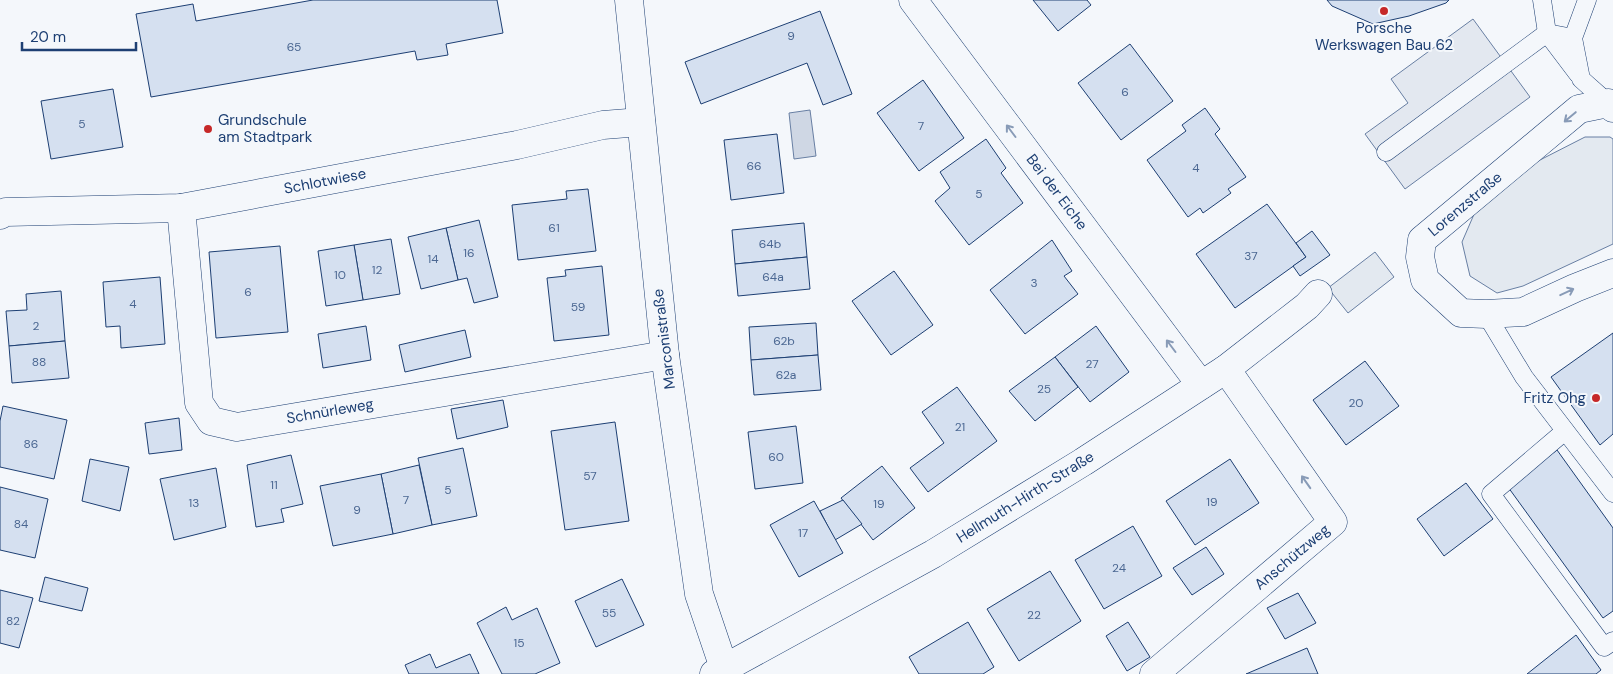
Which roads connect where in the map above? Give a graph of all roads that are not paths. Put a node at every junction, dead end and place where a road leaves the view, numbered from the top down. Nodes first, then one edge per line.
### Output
1 (629, 0) edge
2 (913, 0) edge
3 (1542, 0) edge
4 (1587, 0) edge
5 (1547, 33) junction
6 (1573, 38) junction
7 (1581, 79) junction
8 (1611, 104) edge
9 (641, 122) junction
10 (1386, 152) dead end
11 (180, 208) junction
12 (3, 213) edge
13 (1613, 273) edge
14 (1318, 294) dead end
15 (1486, 314) junction
16 (665, 355) junction
17 (1226, 369) junction
18 (1201, 385) junction
19 (1565, 431) junction
20 (1613, 493) edge
21 (1613, 641) edge
22 (721, 672) edge
23 (1154, 674) edge

1 - 9 street, Marconistraße
18 -> 2 street, Bei der Eiche
3 - 5 lane
4 - 6 lane
5 - 6 lane
5 - 7 lane
5 - 10 lane
6 - 7 lane
7 - 8 lane
8 -> 15 street, Lorenzstraße
9 - 11 street, Schlotwiese
9 - 16 street, Marconistraße
11 - 12 street, Schlotwiese
11 - 16 street, Schnürleweg
15 -> 13 street, Lorenzstraße
14 - 17 street, Hellmuth-Hirth-Straße
15 - 19 lane
16 - 22 street, Marconistraße
17 - 18 street, Hellmuth-Hirth-Straße
23 -> 17 street, Anschützweg
18 - 22 street, Hellmuth-Hirth-Straße
19 - 20 lane
19 - 21 lane

